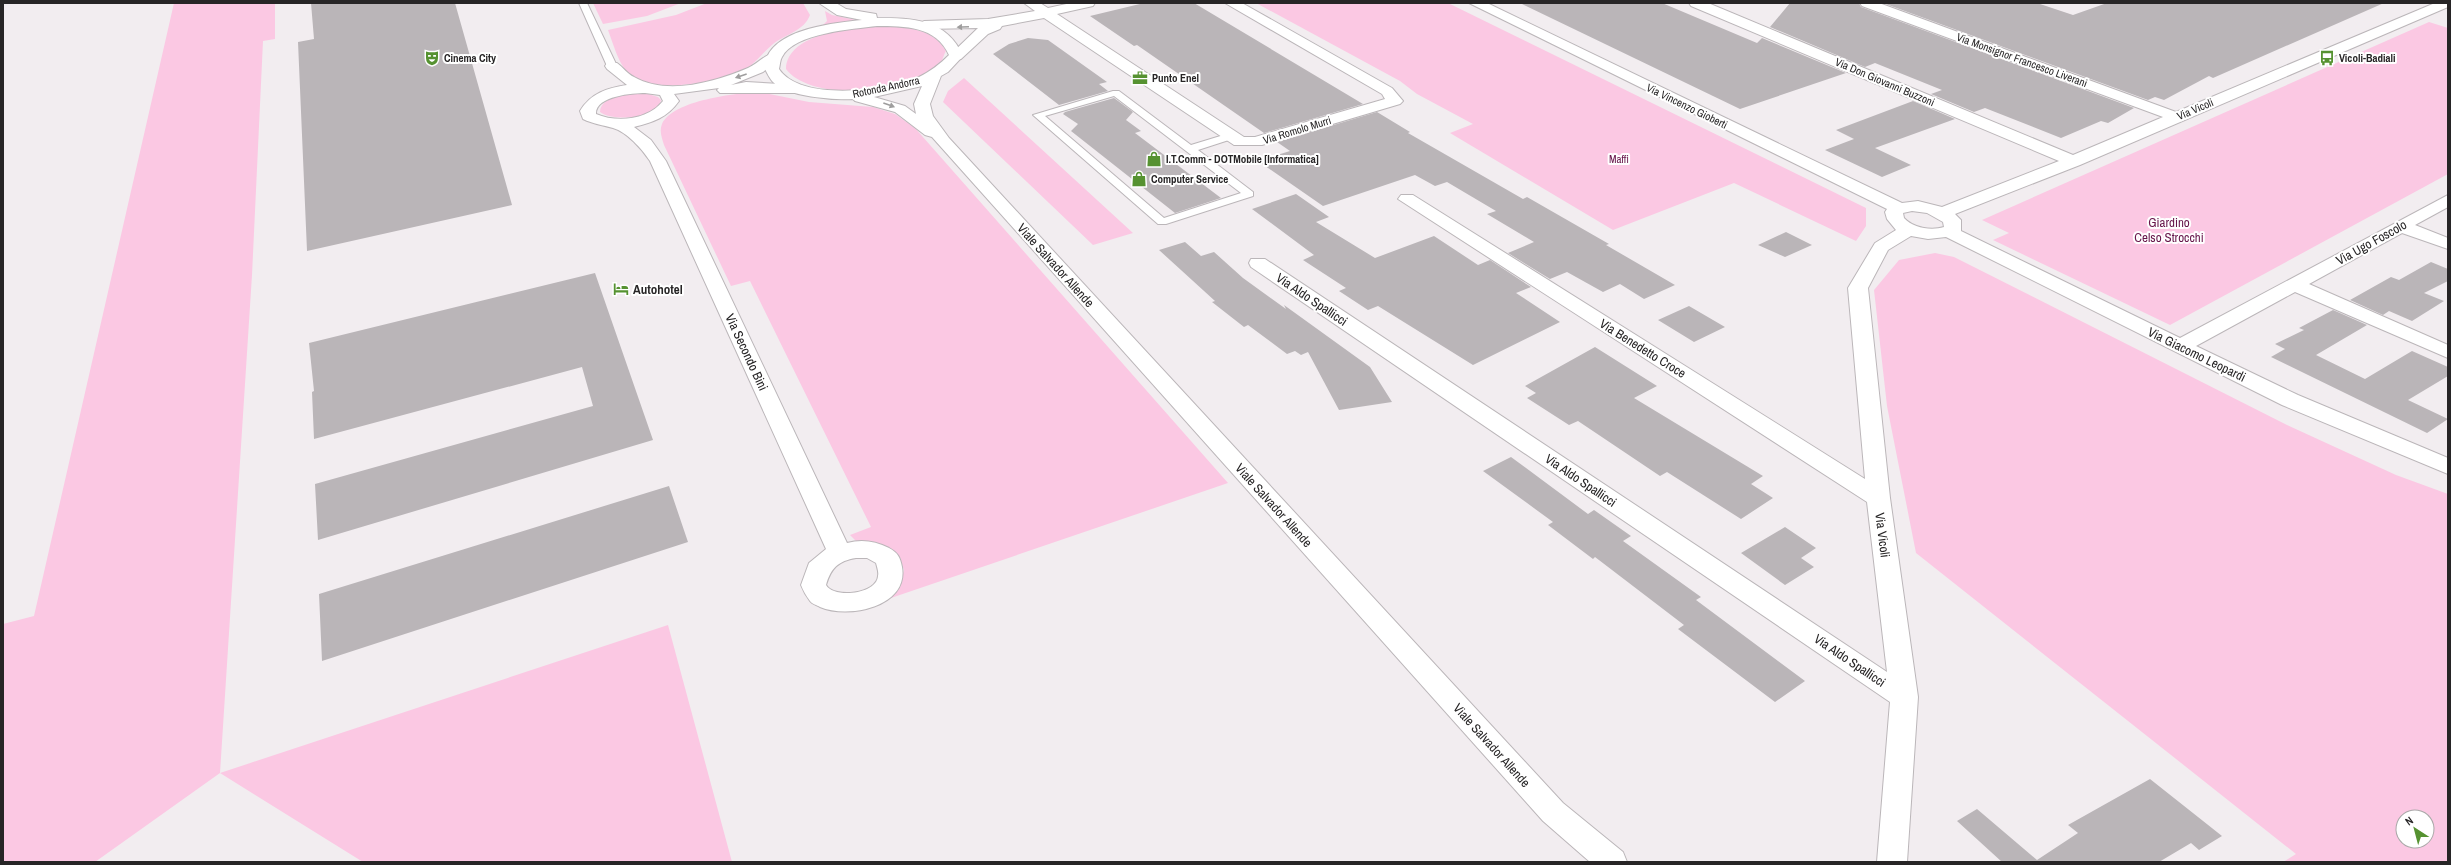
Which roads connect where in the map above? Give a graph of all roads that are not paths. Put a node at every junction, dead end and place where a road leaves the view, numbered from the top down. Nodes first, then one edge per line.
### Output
1 (583, 3) edge
2 (1031, 3) edge
3 (1088, 3) edge
4 (1232, 3) edge
5 (1476, 3) edge
6 (1696, 3) edge
7 (1867, 3) edge
8 (2446, 3) edge
9 (818, 10) edge
10 (1045, 13) junction
11 (902, 22) junction
12 (1001, 23) junction
13 (924, 25) junction
14 (803, 36) junction
15 (774, 56) junction
16 (956, 56) junction
17 (612, 66) junction
18 (934, 77) junction
19 (657, 90) junction
20 (798, 90) junction
21 (851, 96) junction
22 (596, 100) junction
23 (666, 108) junction
24 (2176, 117) junction
25 (616, 123) junction
26 (1231, 136) junction
27 (943, 141) junction
28 (1190, 149) junction
29 (653, 152) junction
30 (2074, 161) junction
31 (1407, 198) dead end
32 (2448, 200) edge
33 (1899, 208) junction
34 (1946, 222) junction
35 (2400, 226) junction
36 (1910, 229) junction
37 (2448, 244) edge
38 (1258, 263) dead end
39 (2295, 285) junction
40 (2181, 345) junction
41 (2448, 352) edge
42 (2448, 467) edge
43 (1878, 498) junction
44 (840, 553) dead end
45 (1904, 696) junction
46 (1612, 862) edge
47 (1892, 862) edge

1 - 17 lane
2 - 10 street, Via Romolo Murri
3 - 10 street
4 - 26 street, Via Romolo Murri
5 - 33 street, Via Vincenzo Gioberti
6 - 30 street, Via Don Giovanni Buzzoni
7 - 24 street, Via Monsignor Francesco Liverani
8 - 24 street, Via Vicoli
9 - 11 street
9 - 14 street
10 - 12 street
10 - 26 street, Via Romolo Murri
11 - 13 street
11 - 14 street
12 -> 13 street
12 - 16 street, Rotonda Andorra
13 - 16 street
14 - 15 street
15 -> 19 street
15 - 20 street, Rotonda Andorra
16 - 18 street, Rotonda Andorra
17 - 19 street
17 - 22 street
18 - 21 street, Rotonda Andorra
18 - 27 street, Viale Salvador Allende
19 - 22 street
19 - 23 street
20 - 21 street, Rotonda Andorra
20 - 23 street
21 -> 27 street, Viale Salvador Allende
22 - 25 street
23 - 25 street
23 - 29 street, Via Secondo Bini
24 - 30 street, Via Vicoli
25 - 29 street, Via Secondo Bini
26 - 28 lane
27 - 46 street, Viale Salvador Allende
28 - 28 lane
29 - 44 street, Via Secondo Bini
30 - 34 street, Via Vicoli
31 - 43 street, Via Benedetto Croce
32 - 35 street, Via Ugo Foscolo
33 - 34 street, Via Giacomo Leopardi
33 - 36 street
34 - 36 street
34 - 40 street, Via Giacomo Leopardi
35 - 37 street
35 - 39 street, Via Ugo Foscolo
36 - 43 street, Via Vicoli
38 - 45 street, Via Aldo Spallicci
39 - 40 street, Via Ugo Foscolo
39 - 41 street
40 - 42 street, Via Giacomo Leopardi
43 - 45 street, Via Vicoli
45 - 47 street, Via Vicoli

